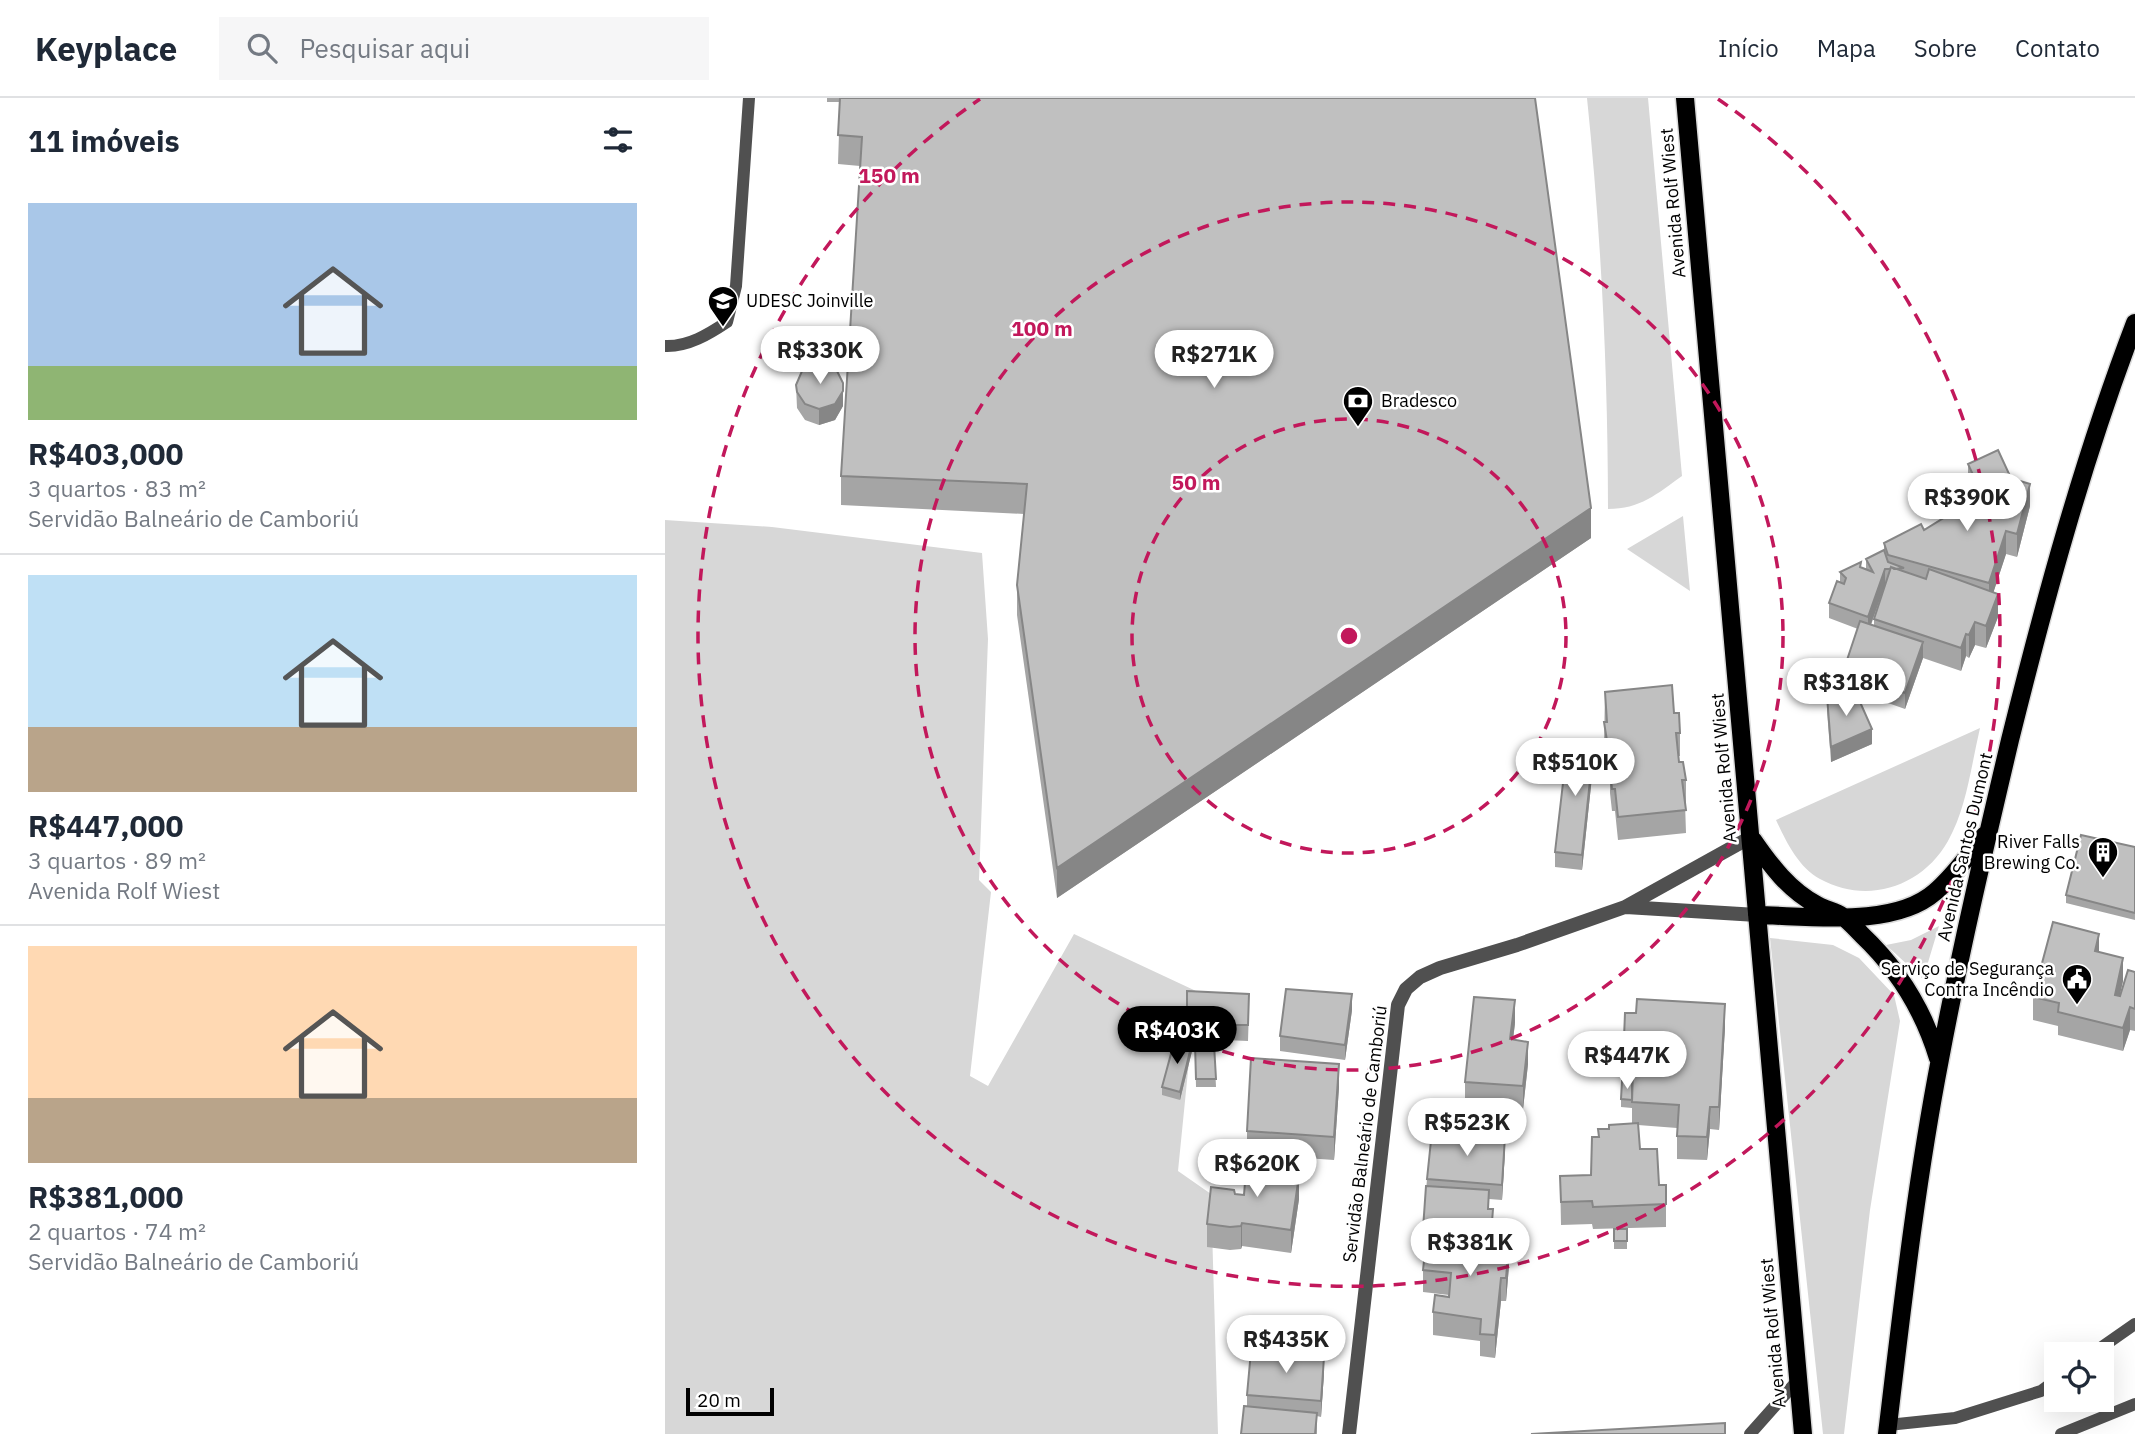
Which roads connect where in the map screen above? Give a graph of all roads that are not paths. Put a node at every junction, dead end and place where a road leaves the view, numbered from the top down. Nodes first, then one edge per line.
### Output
1 (750, 98) edge
2 (1685, 98) edge
3 (2135, 323) edge
4 (665, 346) edge
5 (1987, 832) junction
6 (1751, 837) junction
7 (1625, 907) junction
8 (1757, 915) junction
9 (1843, 916) junction
10 (1939, 1061) junction
11 (2135, 1324) edge
12 (2109, 1342) edge
13 (1798, 1380) junction
14 (2044, 1389) edge
15 (2135, 1404) edge
16 (1887, 1429) edge
17 (1349, 1434) edge
18 (1750, 1434) edge
19 (1803, 1434) edge
20 (2061, 1434) edge

1 - 4 lane
2 - 6 main road, Avenida Rolf Wiest
3 - 5 main road, Avenida Santos Dumont
5 - 9 main road
5 - 10 main road, Avenida Santos Dumont
6 - 7 street, Servidão Balneário de Camboriú
6 - 8 main road, Avenida Rolf Wiest
6 - 9 main road
7 - 8 street, Servidão Balneário de Camboriú
7 - 17 street, Servidão Balneário de Camboriú
8 - 9 main road
8 - 13 main road, Avenida Rolf Wiest
9 - 10 main road
10 - 16 main road, Avenida Santos Dumont
11 - 12 lane
13 - 18 lane
13 - 19 main road, Avenida Rolf Wiest
14 - 16 lane
15 - 20 lane

